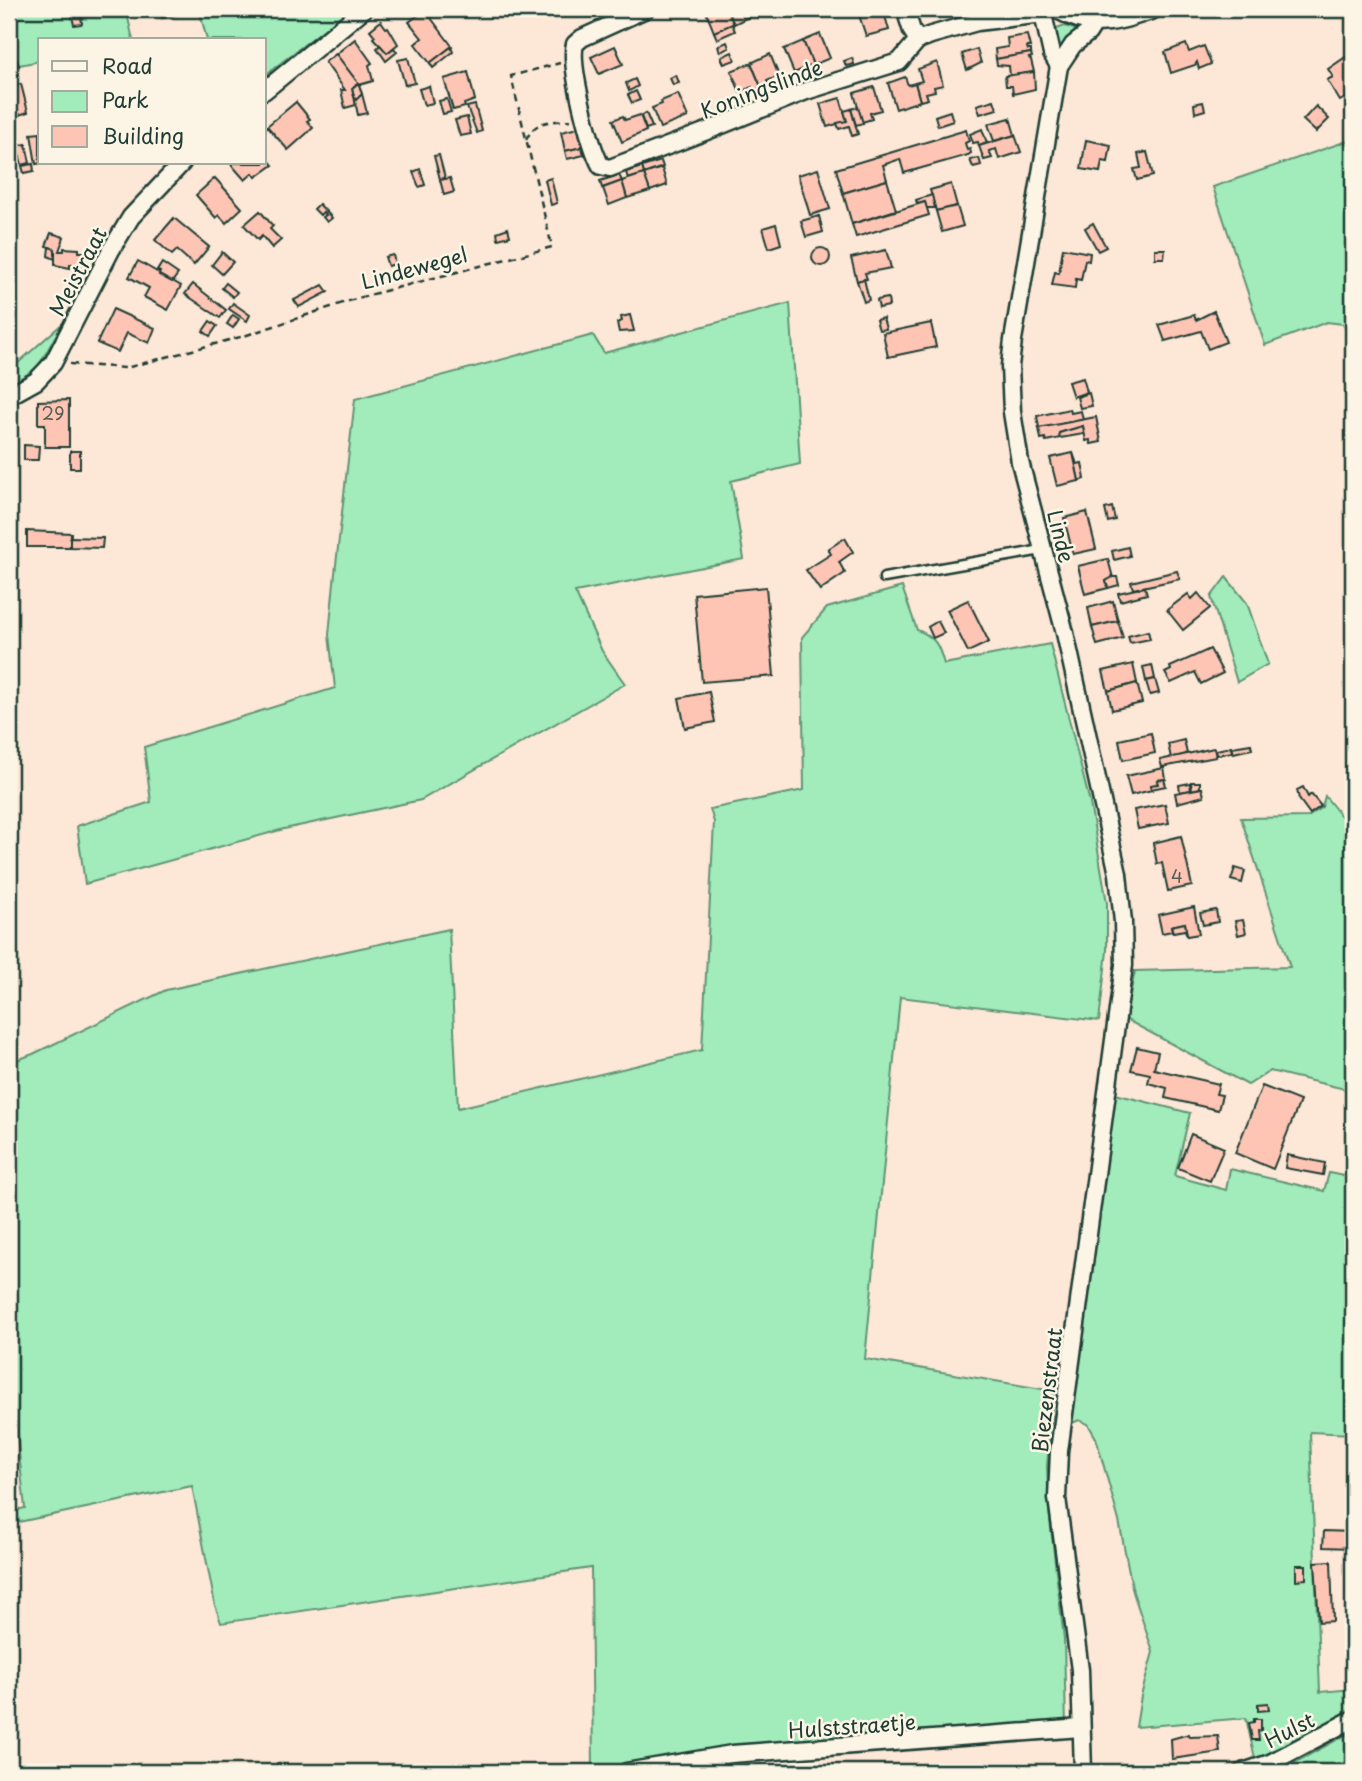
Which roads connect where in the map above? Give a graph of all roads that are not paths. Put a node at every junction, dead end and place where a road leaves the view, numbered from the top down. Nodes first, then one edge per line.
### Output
1 (364, 9) edge
2 (646, 9) edge
3 (905, 9) edge
4 (1152, 9) edge
5 (1050, 10) edge
6 (1095, 22) junction
7 (918, 40) junction
8 (1059, 66) junction
9 (266, 89) edge
10 (181, 164) edge
11 (9, 396) edge
12 (1042, 551) junction
13 (884, 578) dead end
14 (1119, 1014) joint
15 (1353, 1720) edge
16 (1082, 1728) junction
17 (626, 1772) edge
18 (1083, 1772) edge
19 (1243, 1772) edge

1 - 9 street
2 - 7 street, Koningslinde
3 - 7 street
4 - 6 street
5 - 6 street
5 - 7 street, Koningslinde
5 - 8 street, Linde
6 - 8 street, Linde
8 - 12 street, Linde
10 - 11 street, Meistraat
12 - 13 lane
12 - 14 street, Linde
14 - 16 street, Biezenstraat
15 - 19 street, Hulst
16 - 17 street, Hulststraetje
16 - 18 street, Biezenstraat

